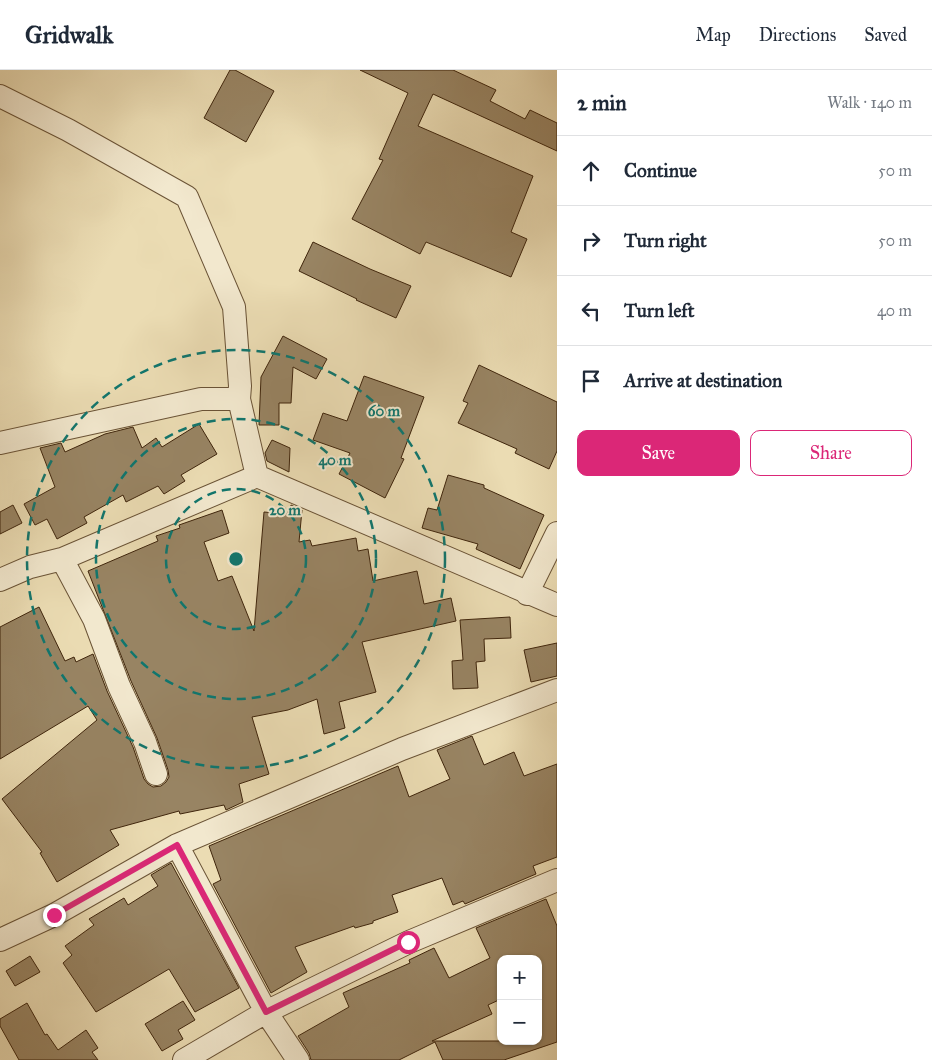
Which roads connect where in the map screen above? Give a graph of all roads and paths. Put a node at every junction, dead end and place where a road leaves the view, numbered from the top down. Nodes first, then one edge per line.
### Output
1 (0, 96) edge
2 (239, 399) junction
3 (0, 443) edge
4 (257, 476) junction
5 (557, 533) edge
6 (62, 559) junction
7 (0, 580) edge
8 (527, 594) junction
9 (557, 606) edge
10 (557, 690) edge
11 (156, 774) dead end
12 (177, 845) junction
13 (557, 880) edge
14 (0, 940) edge
15 (266, 1012) junction
16 (184, 1060) edge
17 (298, 1060) edge

1 - 2 street
2 - 3 street
2 - 4 street
4 - 6 street
4 - 8 street
5 - 8 street
6 - 7 street
6 - 11 street
8 - 9 street
10 - 12 street
12 - 14 street
12 - 15 street
13 - 15 street
15 - 16 street
15 - 17 street

